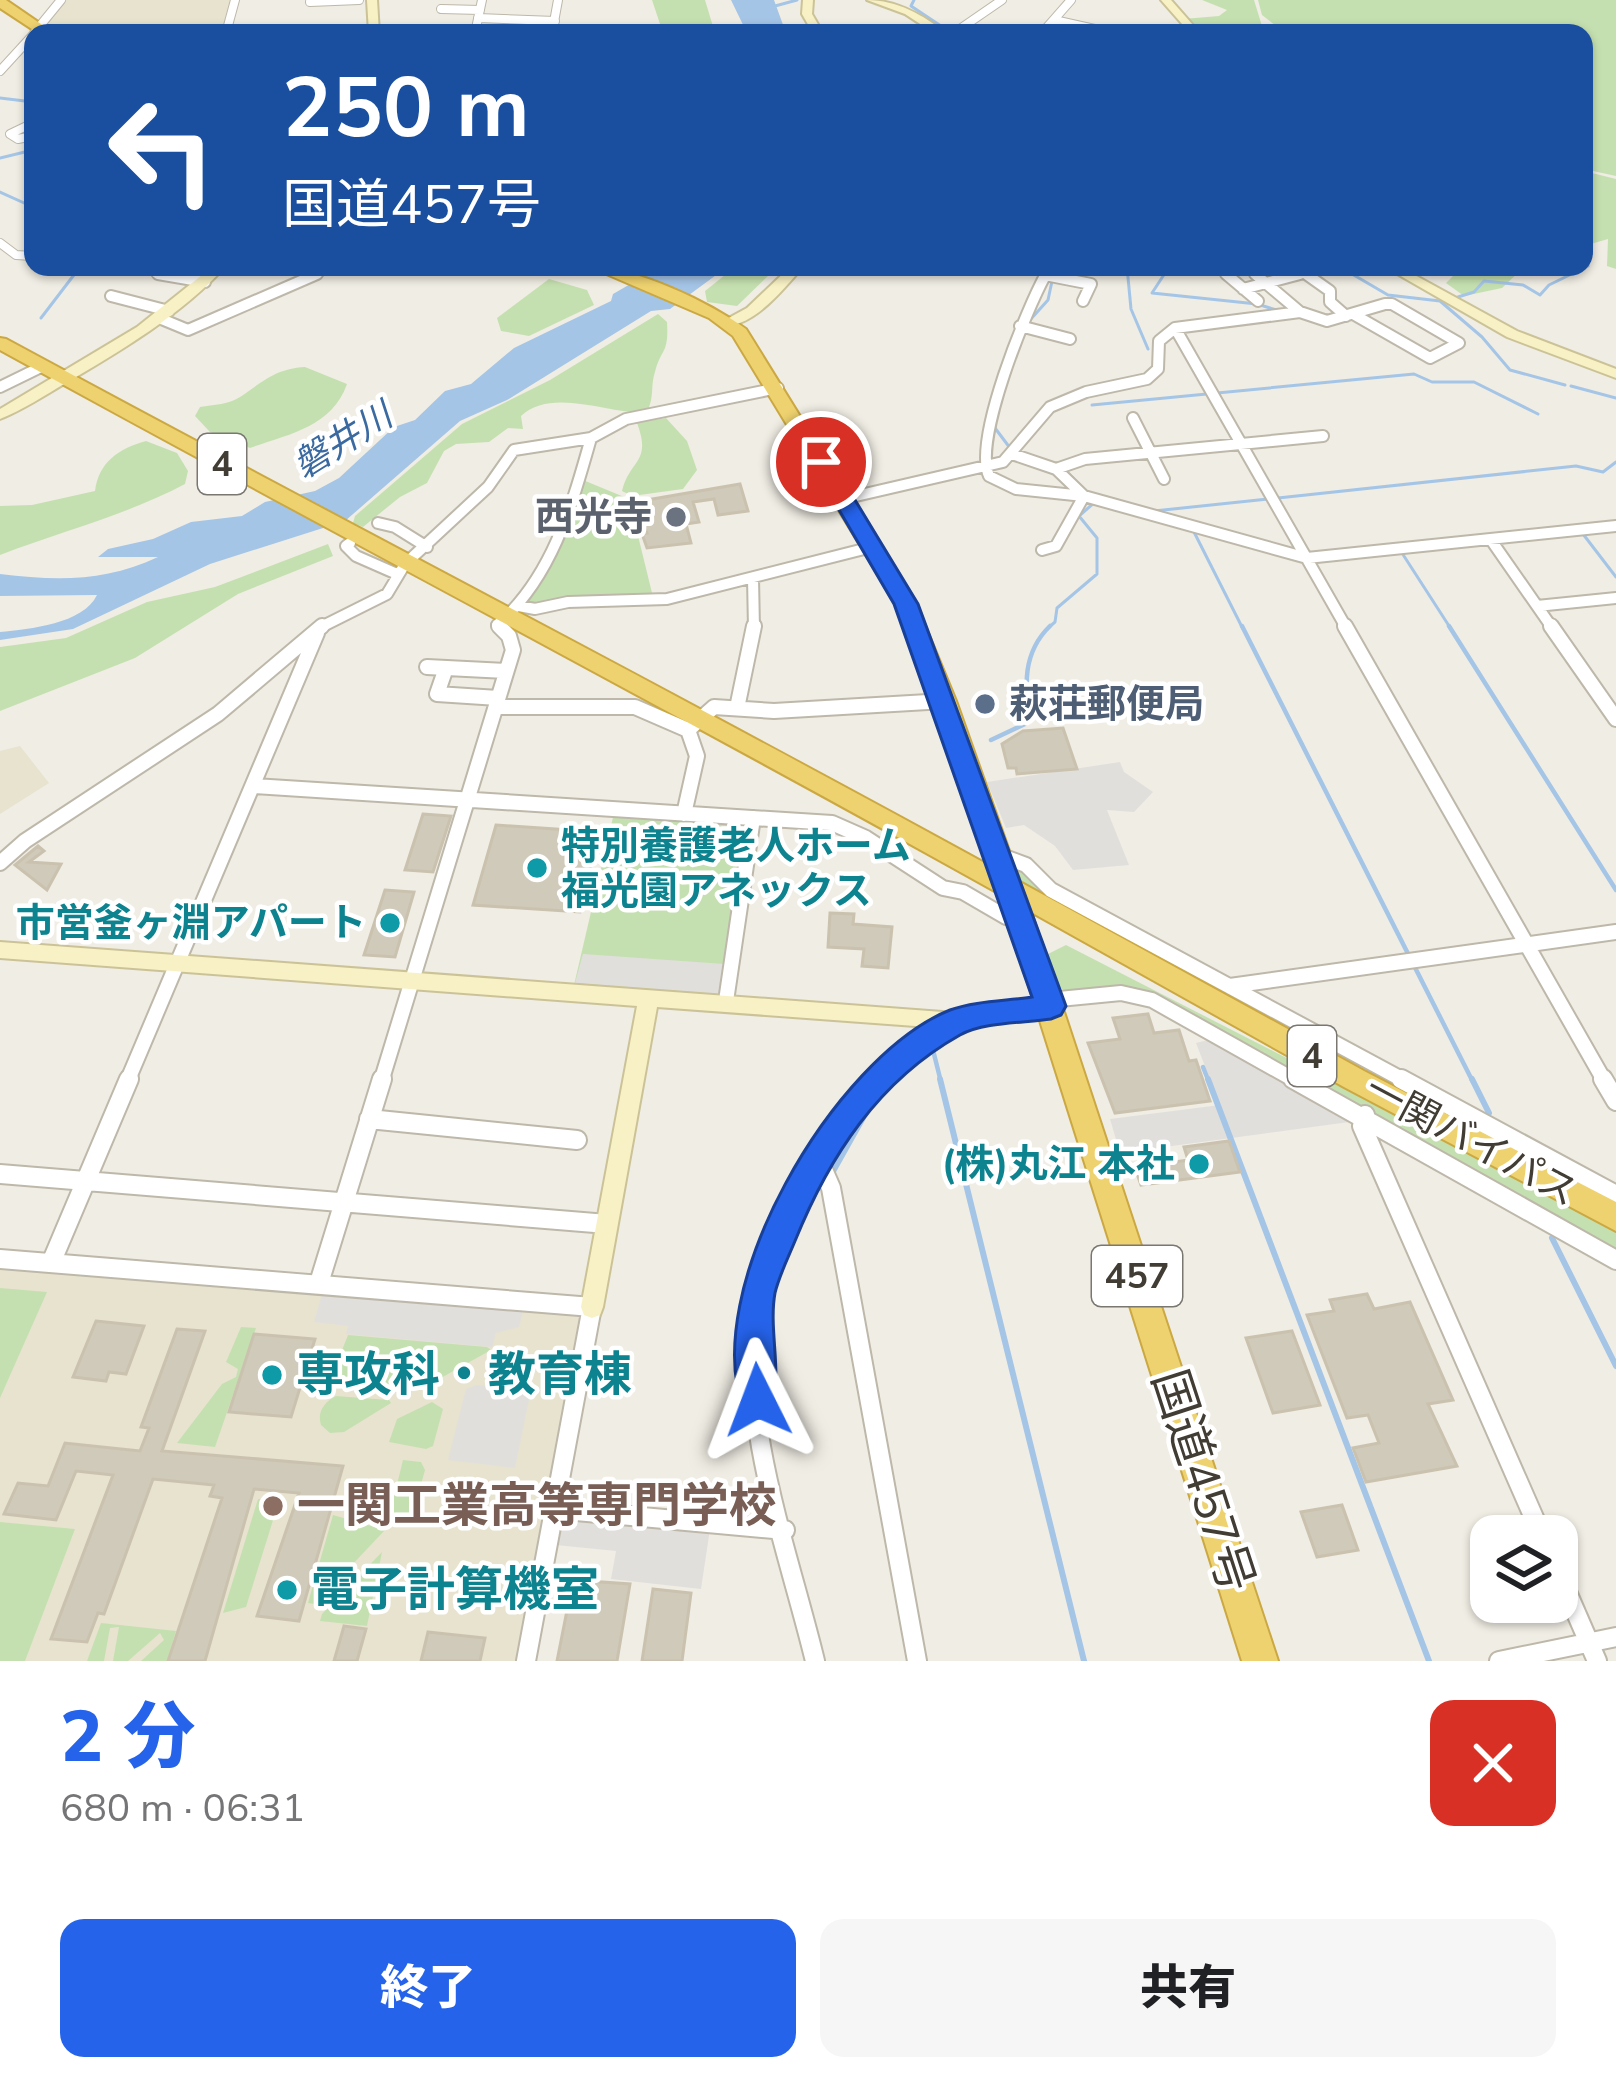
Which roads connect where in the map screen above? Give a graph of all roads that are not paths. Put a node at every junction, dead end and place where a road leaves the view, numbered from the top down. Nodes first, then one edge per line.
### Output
1 (359, 0) edge
2 (558, 0) edge
3 (872, 0) edge
4 (982, 0) edge
5 (1071, 0) edge
6 (1166, 0) edge
7 (0, 2) edge
8 (310, 2) edge
9 (999, 2) edge
10 (441, 9) dead end
11 (480, 9) edge
12 (555, 20) junction
13 (1054, 20) junction
14 (28, 24) edge
15 (554, 24) edge
16 (924, 24) edge
17 (967, 24) edge
18 (1050, 24) edge
19 (1072, 24) edge
20 (1188, 24) edge
21 (24, 46) edge
22 (0, 71) edge
23 (24, 127) edge
24 (24, 138) edge
25 (174, 276) edge
26 (210, 276) edge
27 (311, 276) edge
28 (621, 276) edge
29 (788, 276) edge
30 (1045, 276) edge
31 (1064, 276) edge
32 (1228, 276) edge
33 (1258, 276) edge
34 (1293, 276) edge
35 (1309, 276) edge
36 (1407, 276) edge
37 (205, 281) junction
38 (1266, 283) junction
39 (1243, 289) junction
40 (112, 296) dead end
41 (1083, 301) dead end
42 (1258, 301) dead end
43 (1300, 313) junction
44 (164, 315) junction
45 (1350, 315) junction
46 (730, 323) junction
47 (1020, 326) junction
48 (1175, 328) junction
49 (0, 333) edge
50 (1070, 339) dead end
51 (0, 343) edge
52 (43, 366) junction
53 (70, 374) junction
54 (1616, 374) edge
55 (0, 387) edge
56 (778, 388) junction
57 (0, 415) edge
58 (1133, 418) dead end
59 (1323, 436) dead end
60 (591, 438) junction
61 (1241, 442) junction
62 (1150, 452) junction
63 (1012, 454) junction
64 (986, 467) junction
65 (1056, 469) junction
66 (1164, 479) dead end
67 (1084, 496) junction
68 (844, 499) junction
69 (1616, 526) edge
70 (1491, 540) junction
71 (872, 547) junction
72 (1042, 550) dead end
73 (1307, 559) junction
74 (411, 560) junction
75 (753, 578) junction
76 (1616, 598) edge
77 (1537, 606) junction
78 (513, 611) junction
79 (319, 628) junction
80 (427, 667) dead end
81 (446, 668) junction
82 (506, 671) junction
83 (944, 701) junction
84 (497, 703) junction
85 (737, 707) junction
86 (1616, 719) edge
87 (692, 724) junction
88 (254, 786) junction
89 (468, 800) junction
90 (684, 814) junction
91 (753, 818) junction
92 (999, 855) junction
93 (0, 863) edge
94 (1016, 904) junction
95 (1616, 932) edge
96 (1527, 944) junction
97 (0, 950) edge
98 (179, 962) junction
99 (1037, 964) junction
100 (413, 978) junction
101 (1230, 986) junction
102 (650, 996) junction
103 (726, 1001) junction
104 (1050, 1004) junction
105 (956, 1021) junction
106 (1354, 1079) junction
107 (1616, 1101) edge
108 (1365, 1115) junction
109 (369, 1119) junction
110 (577, 1140) dead end
111 (818, 1158) junction
112 (0, 1174) edge
113 (85, 1180) junction
114 (1616, 1195) edge
115 (344, 1202) junction
116 (1616, 1217) edge
117 (607, 1224) junction
118 (0, 1259) edge
119 (1616, 1260) edge
120 (51, 1263) junction
121 (319, 1283) junction
122 (592, 1307) junction
123 (554, 1509) junction
124 (1533, 1515) edge
125 (785, 1530) junction
126 (1578, 1617) edge
127 (1616, 1637) edge
128 (1593, 1652) edge
129 (526, 1661) edge
130 (815, 1661) edge
131 (917, 1661) edge
132 (1260, 1661) edge
133 (1499, 1661) edge

1 - 8 street
2 - 12 street
3 - 16 street
4 - 9 street
5 - 13 street
6 - 20 street
7 - 14 highway
9 - 17 street
10 - 11 street
11 - 12 street
12 - 15 street
13 - 18 street
13 - 19 street
21 - 22 street
23 - 24 street
25 - 37 street
26 - 37 street
27 - 44 street
28 - 46 highway
29 - 46 street
30 - 47 street
31 - 41 street
32 - 39 street
33 - 38 street
34 - 38 street
35 - 45 street
36 - 54 street
37 - 44 street
38 - 39 street
38 - 43 street
39 - 42 street
40 - 44 street
43 - 45 street
43 - 48 street
44 - 53 street
45 - 45 street
46 - 56 highway, 国道457号
47 - 50 street
47 - 64 street
48 - 61 street
48 - 63 street
49 - 53 highway, 一関バイパス / 4
51 - 52 highway, 一関バイパス / 4
52 - 53 highway, 一関バイパス / 4
52 - 55 street
53 - 57 street
53 - 74 highway, 一関バイパス / 4
56 - 60 street
56 - 68 highway, 国道457号
58 - 62 street
59 - 61 street
60 - 74 street
60 - 78 street
61 - 62 street
61 - 73 street
62 - 65 street
62 - 66 street
63 - 64 street
63 - 65 street
64 - 67 street
64 - 68 street
65 - 67 street
67 - 72 street
67 - 73 street
68 - 71 highway, 国道457号
69 - 70 street
70 - 73 street
70 - 77 street
71 - 75 street
71 - 83 highway, 国道457号
73 - 96 street
74 - 78 highway, 一関バイパス / 4
74 - 79 street
75 - 78 street
75 - 85 street
76 - 77 street
77 - 86 street
78 - 82 street
78 - 87 highway, 一関バイパス / 4
79 - 88 street
79 - 93 street
80 - 81 street
81 - 82 street
81 - 84 street
82 - 84 street
83 - 85 street
83 - 92 highway, 国道457号
84 - 87 street
84 - 89 street
85 - 87 street
87 - 90 street
87 - 94 highway, 一関バイパス / 4
88 - 89 street
88 - 98 street
89 - 90 street
89 - 100 street
90 - 91 street
91 - 94 street
91 - 103 street
92 - 94 highway, 国道457号
92 - 101 street
94 - 99 highway, 国道457号 / 457
94 - 106 highway, 一関バイパス / 4
95 - 96 street
96 - 101 street
96 - 107 street
97 - 98 street
98 - 100 street
98 - 113 street
99 - 104 highway, 国道457号 / 457
99 - 106 highway
100 - 102 street
100 - 109 street
101 - 114 street
102 - 103 street
102 - 117 street
103 - 105 street
104 - 105 street
104 - 108 street
104 - 132 highway, 国道457号 / 457
105 - 111 street
106 - 116 highway, 一関バイパス / 4
108 - 119 street
108 - 124 street
109 - 110 street
109 - 115 street
111 - 125 street
111 - 131 street
112 - 113 street
113 - 115 street
113 - 120 street
115 - 117 street
115 - 121 street
117 - 122 street
118 - 120 street
120 - 121 street
121 - 122 street
122 - 123 street
123 - 125 street
123 - 129 street
125 - 130 street
126 - 128 street
127 - 128 street
128 - 133 street

